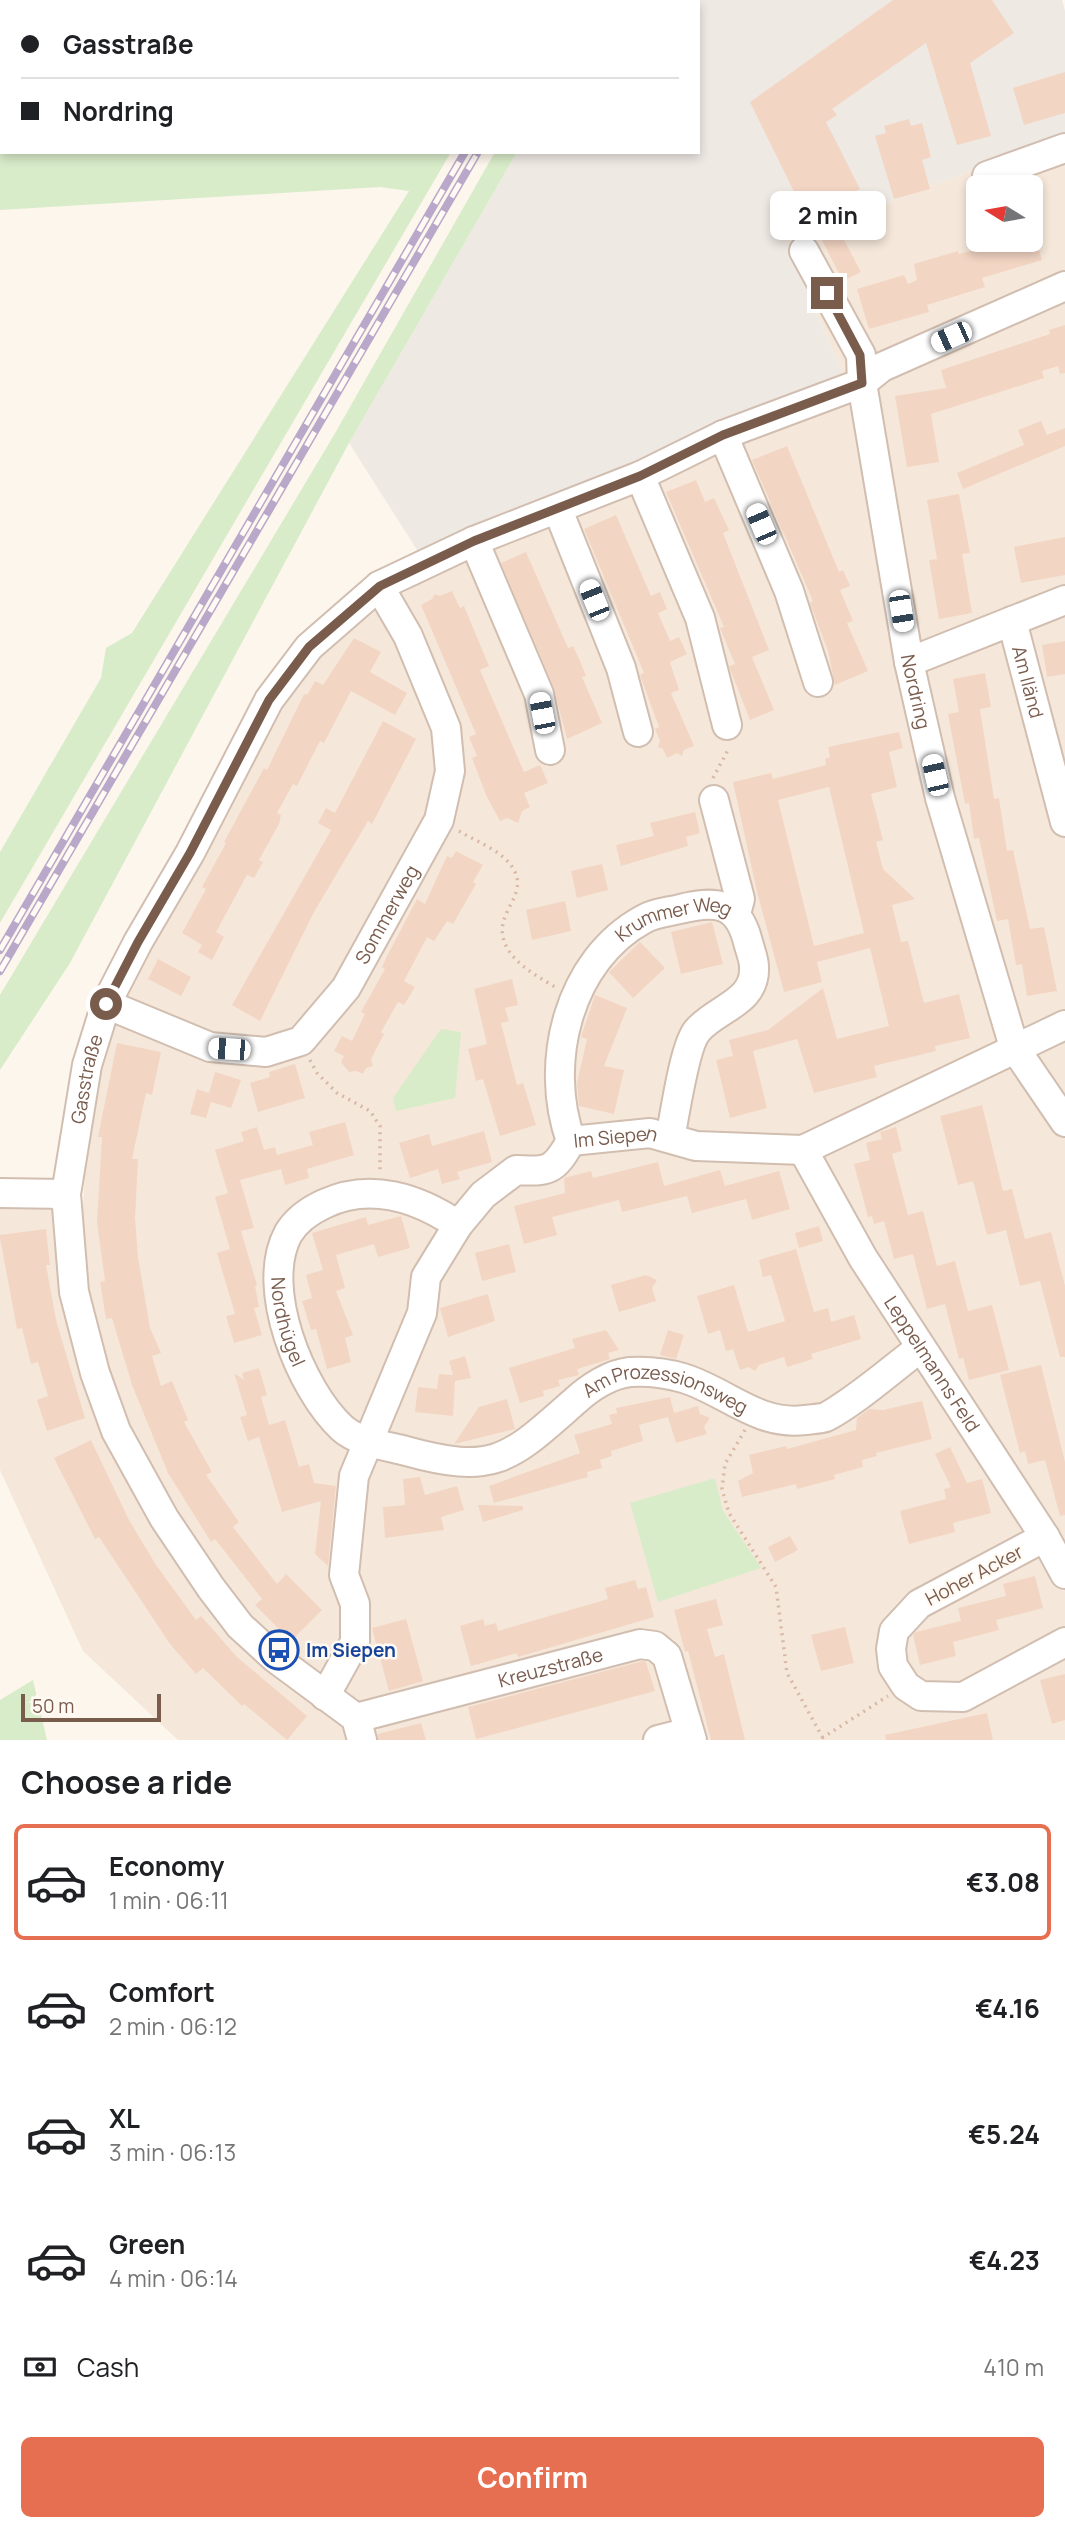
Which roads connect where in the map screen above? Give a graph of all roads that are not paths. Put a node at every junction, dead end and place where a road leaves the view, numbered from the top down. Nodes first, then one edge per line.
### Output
1 (1065, 148) edge
2 (990, 175) edge
3 (804, 251) dead end
4 (1065, 286) edge
5 (862, 383) junction
6 (723, 435) junction
7 (640, 476) junction
8 (558, 510) junction
9 (474, 541) junction
10 (380, 586) junction
11 (1065, 600) edge
12 (1012, 621) junction
13 (909, 662) junction
14 (818, 682) dead end
15 (727, 725) road end
16 (638, 732) dead end
17 (1054, 741) edge
18 (550, 750) dead end
19 (714, 800) road end
20 (1065, 822) edge
21 (736, 914) junction
22 (106, 1004) junction
23 (1065, 1024) edge
24 (1014, 1047) junction
25 (1065, 1122) edge
26 (670, 1138) junction
27 (571, 1142) junction
28 (803, 1150) junction
29 (0, 1193) edge
30 (66, 1194) junction
31 (457, 1225) junction
32 (920, 1348) junction
33 (369, 1441) junction
34 (1045, 1537) junction
35 (1065, 1574) edge
36 (1065, 1642) edge
37 (325, 1696) junction
38 (359, 1729) edge
39 (690, 1736) edge
40 (658, 1740) edge

1 - 2 street
3 - 5 street, Nordring
4 - 5 street, Gasstraße
5 - 6 street, Gasstraße
5 - 13 street, Nordring
6 - 7 street, Gasstraße
6 - 14 street
7 - 8 street, Gasstraße
7 - 15 street
8 - 9 street, Gasstraße
8 - 16 street
9 - 10 street, Gasstraße
9 - 18 street
10 - 22 street, Gasstraße
10 - 22 street, Sommerweg
11 - 12 street
12 - 13 street
12 - 17 street, Am Iländ
13 - 24 street, Nordring
17 - 20 street, Am Iländ
19 - 21 street
21 - 26 street, Krummer Weg
21 - 27 street, Krummer Weg
22 - 30 street, Gasstraße
23 - 24 street
24 - 25 street, Nordring
24 - 28 street, Im Siepen
26 - 27 street, Im Siepen
26 - 28 street, Im Siepen
27 - 31 street, Im Siepen
28 - 32 street, Leppelmanns Feld
29 - 30 street
30 - 37 street, Gasstraße
31 - 33 street, Im Siepen
31 - 33 street, Nordhügel
32 - 33 street, Am Prozessionsweg
32 - 34 street, Leppelmanns Feld
33 - 37 street, Im Siepen
34 - 35 street, Leppelmanns Feld
34 - 36 street, Hoher Acker
37 - 38 street
38 - 39 street, Kreuzstraße
39 - 40 street, Kreuzstraße

